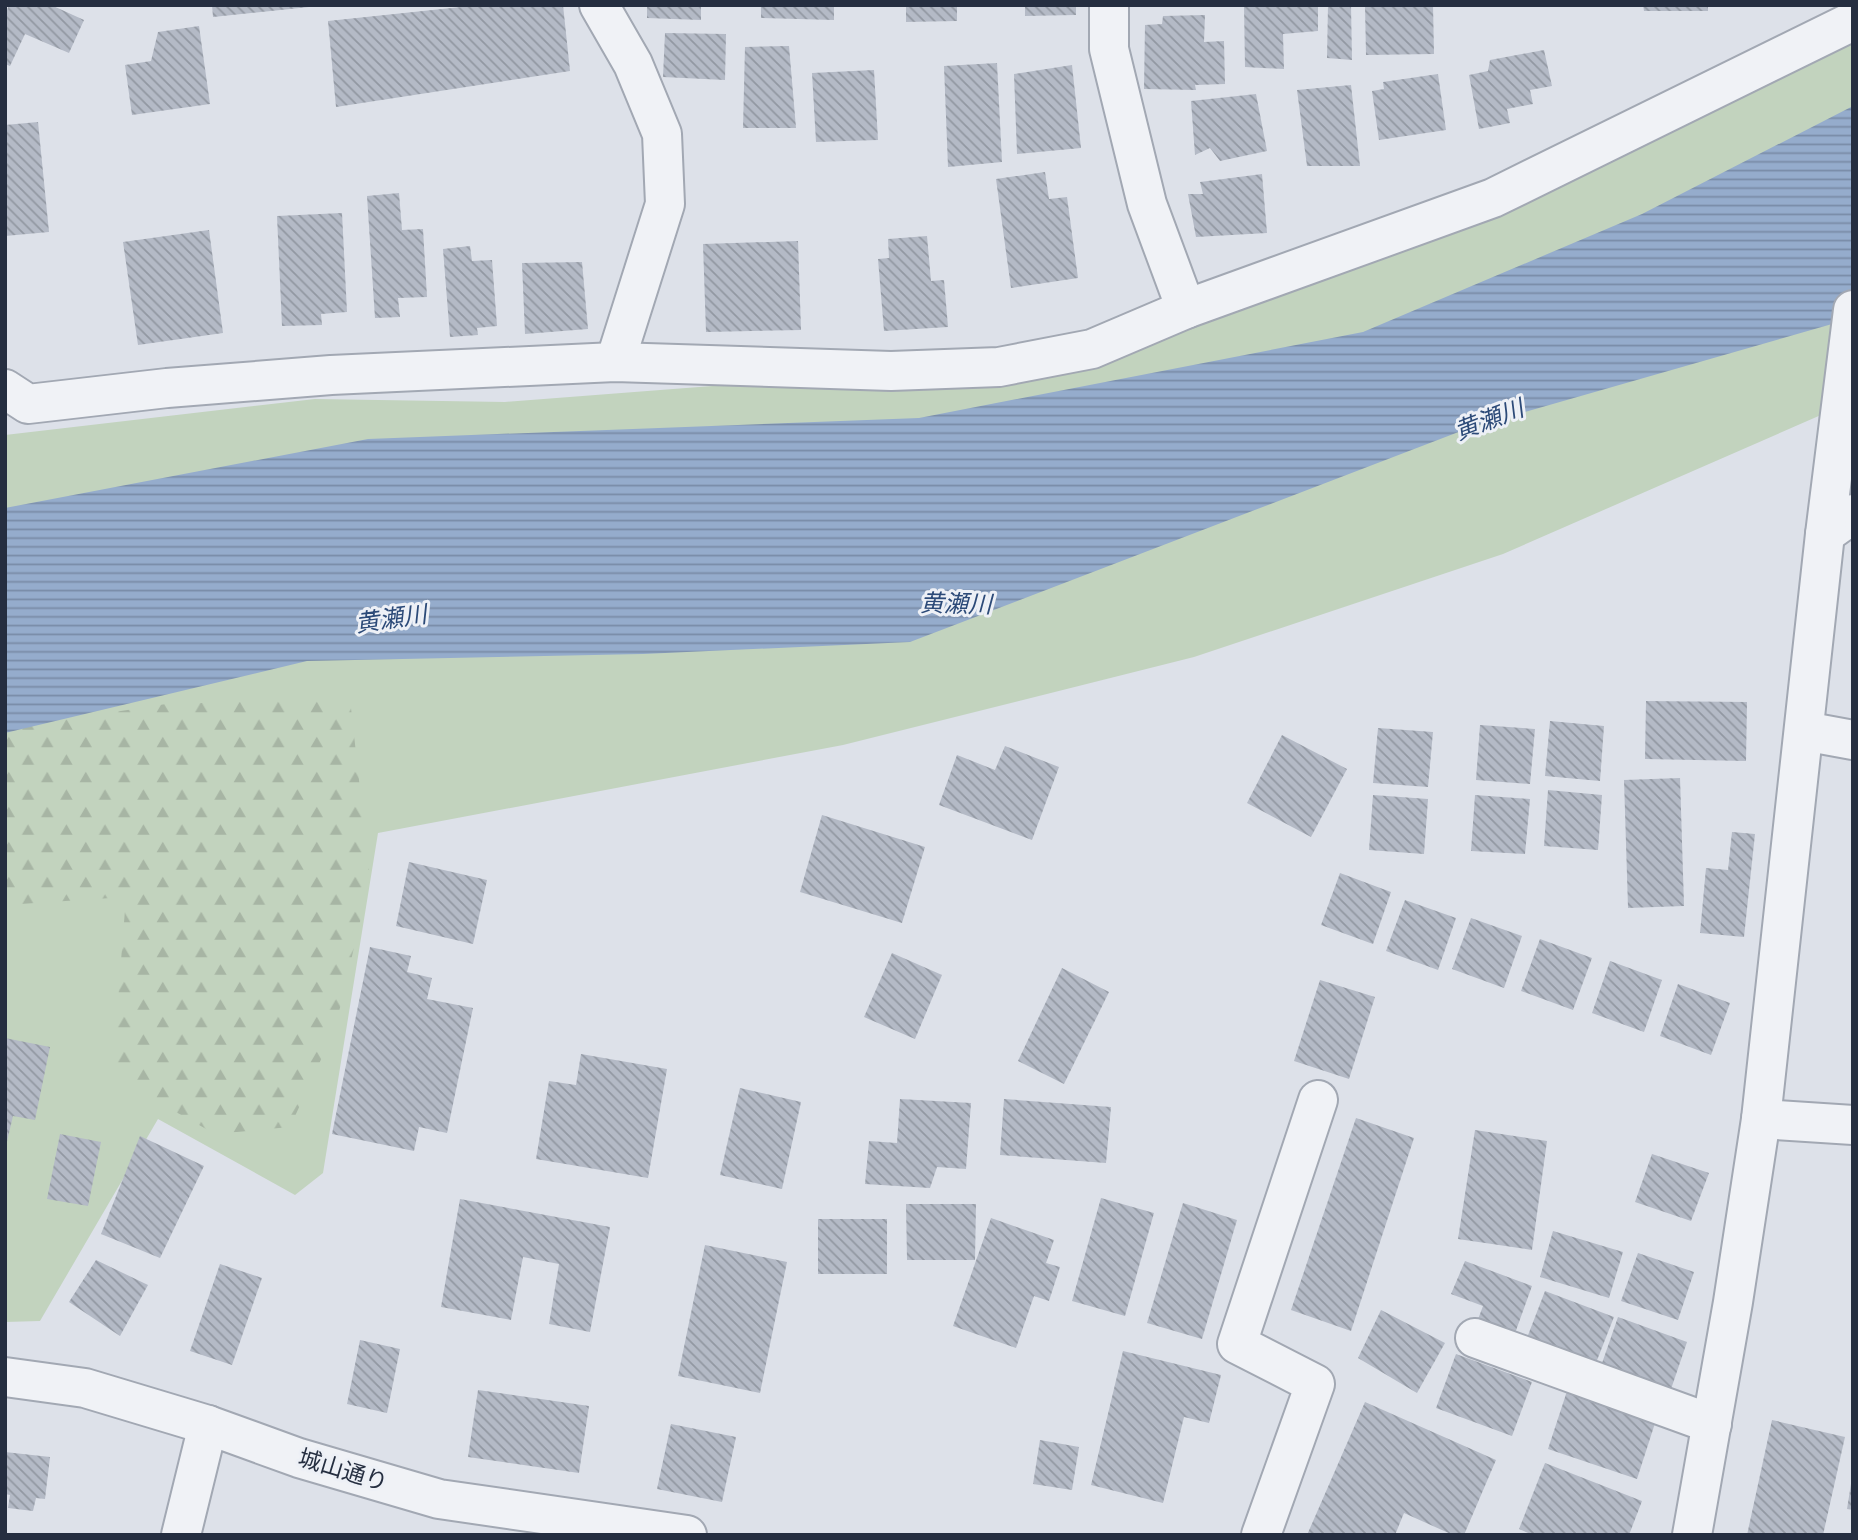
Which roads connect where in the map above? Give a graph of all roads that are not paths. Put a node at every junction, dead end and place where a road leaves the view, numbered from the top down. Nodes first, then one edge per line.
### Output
1 (599, 5) edge
2 (1109, 5) edge
3 (1853, 21) edge
4 (1186, 310) junction
5 (1853, 310) edge
6 (615, 362) junction
7 (5, 389) edge
8 (1839, 524) edge
9 (1804, 731) junction
10 (1853, 740) edge
11 (1318, 1100) dead end
12 (1761, 1119) junction
13 (1853, 1125) edge
14 (1475, 1338) dead end
15 (5, 1377) edge
16 (1712, 1424) junction
17 (208, 1425) junction
18 (181, 1535) edge
19 (687, 1535) edge
20 (1261, 1535) edge
21 (1692, 1535) edge

1 - 6 street
2 - 4 street
3 - 4 street
4 - 6 street
5 - 8 street
6 - 7 street
8 - 9 street
9 - 10 street
9 - 12 street
11 - 20 street
12 - 13 street
12 - 16 street
14 - 16 street
15 - 17 street, 城山通り
16 - 21 street
17 - 18 street
17 - 19 street, 城山通り

